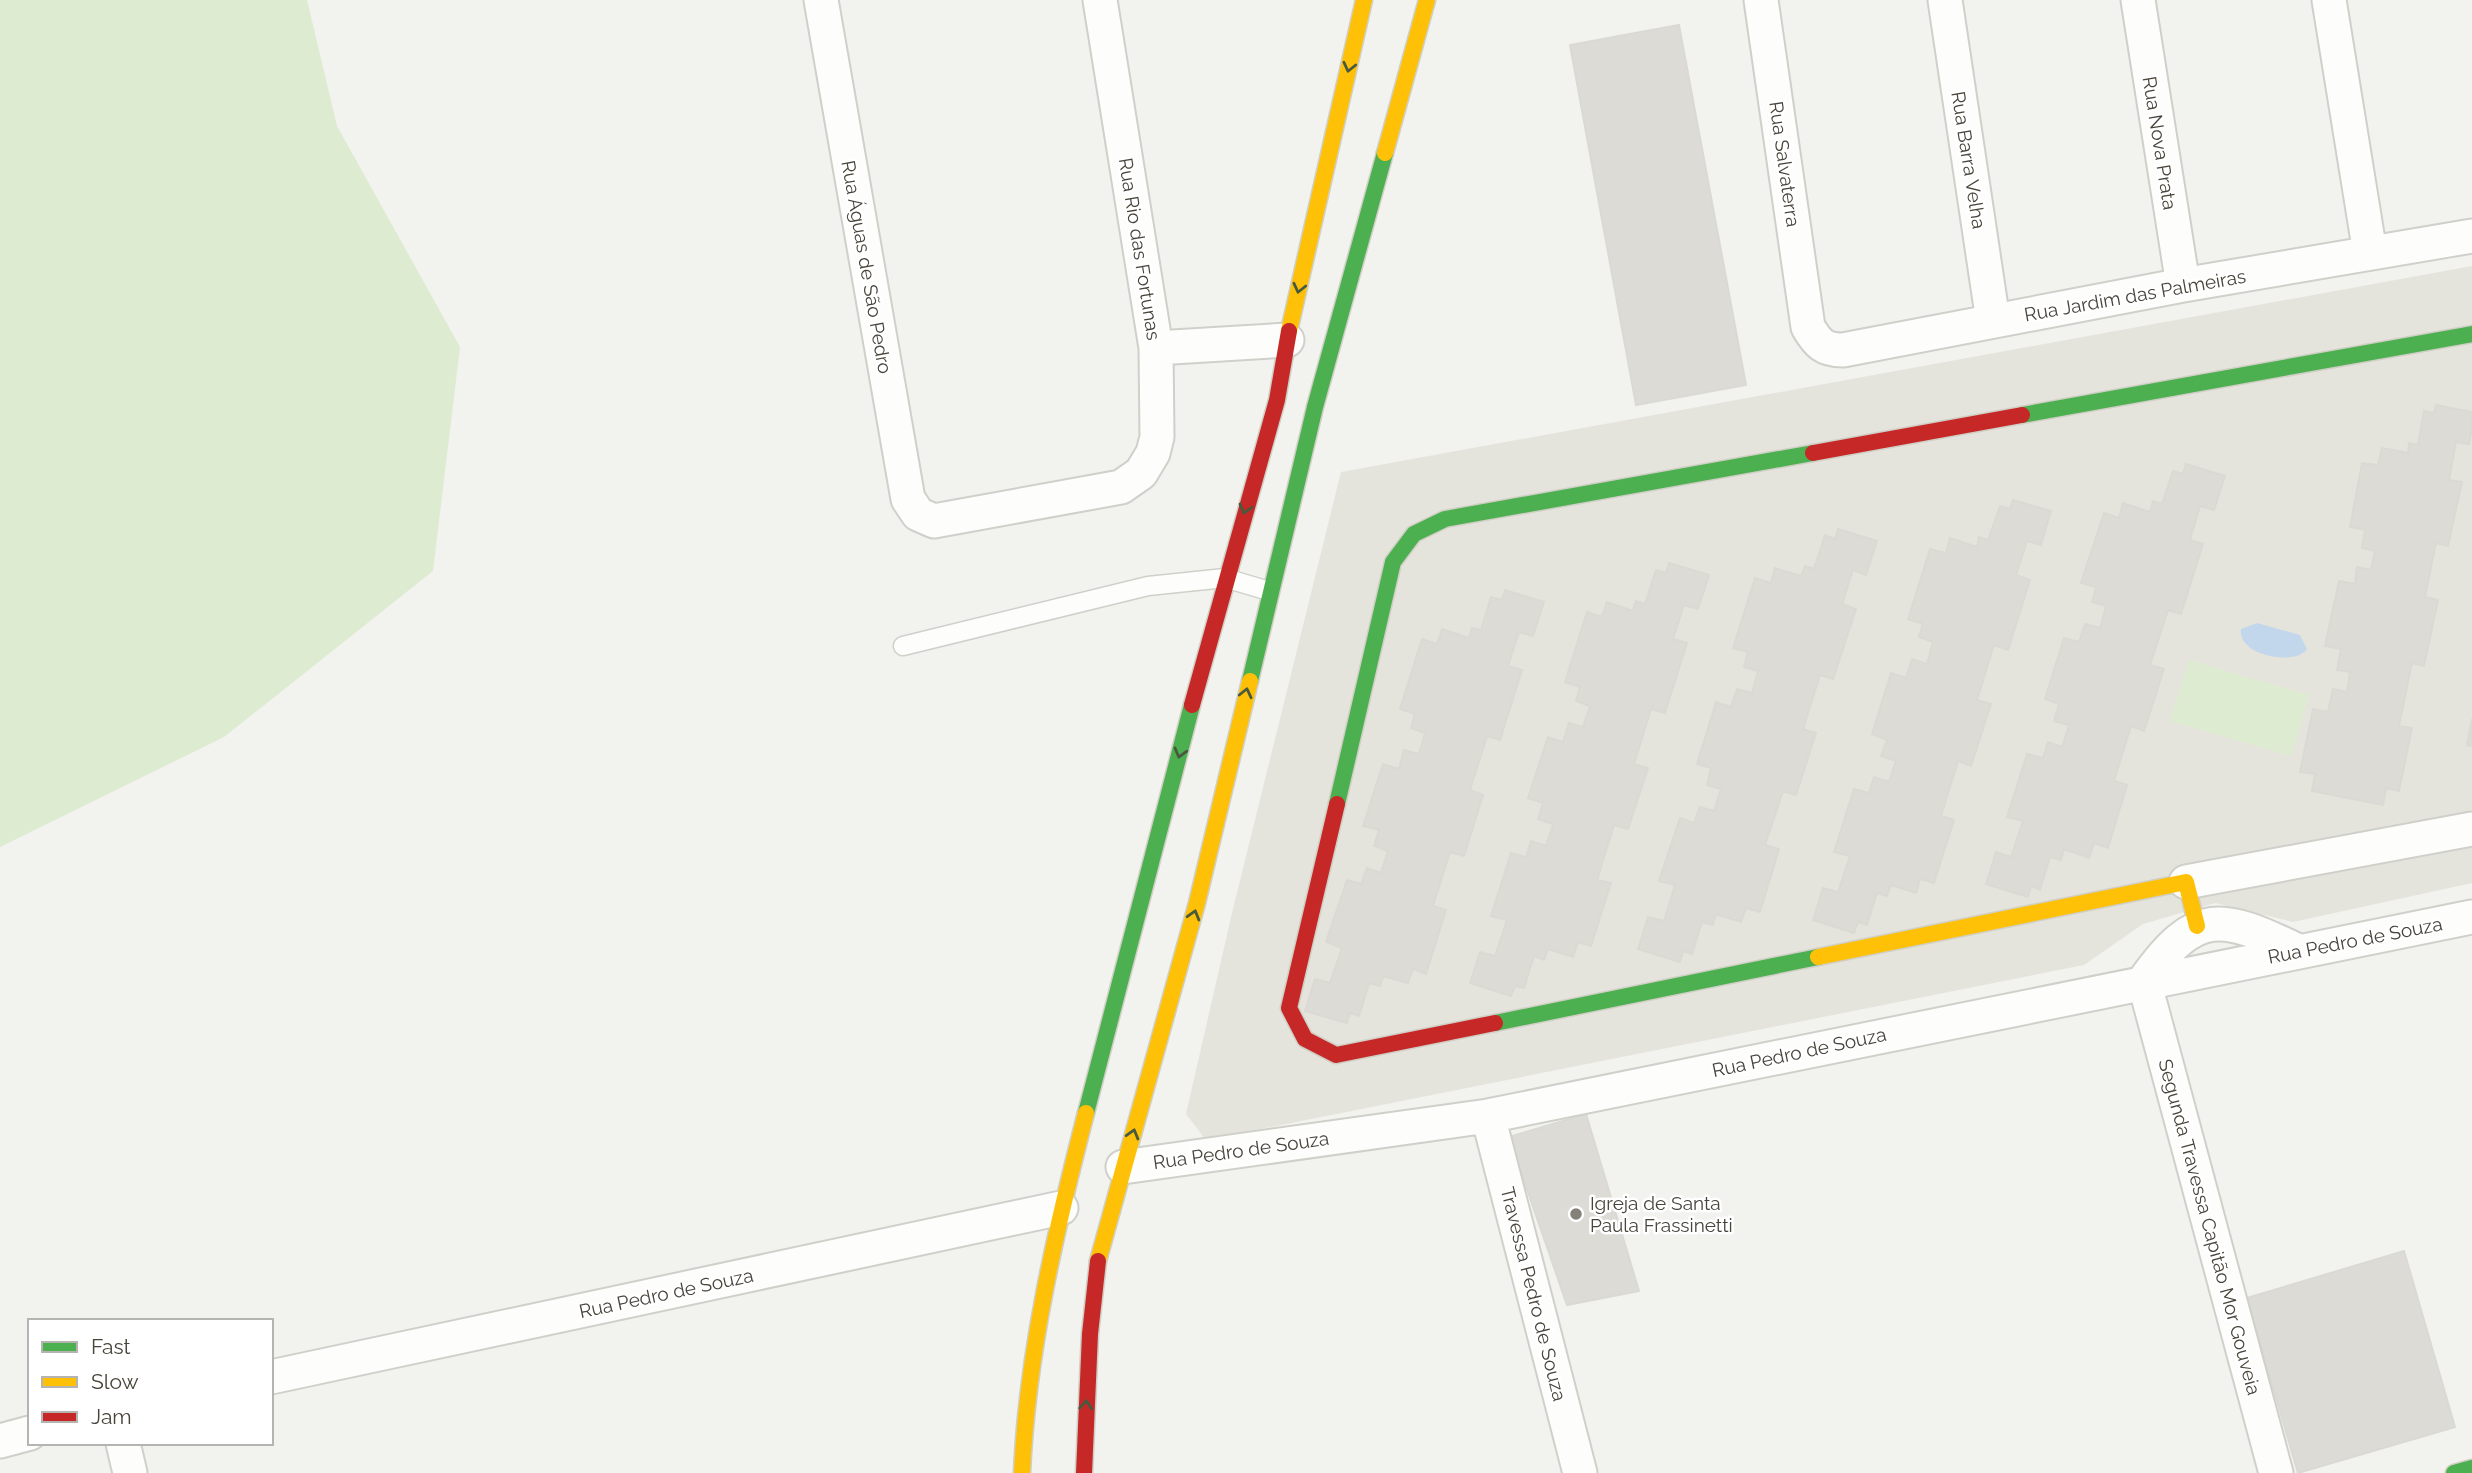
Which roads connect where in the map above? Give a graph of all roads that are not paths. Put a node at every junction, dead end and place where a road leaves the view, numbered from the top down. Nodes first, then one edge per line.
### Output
1 (821, 0) edge
2 (1100, 0) edge
3 (1364, 0) edge
4 (1427, 0) edge
5 (1761, 0) edge
6 (1945, 0) edge
7 (2138, 0) edge
8 (2329, 0) edge
9 (2472, 236) edge
10 (2370, 253) junction
11 (2183, 285) junction
12 (1993, 320) junction
13 (1808, 327) joint
14 (2472, 334) edge
15 (1287, 340) junction
16 (1156, 348) junction
17 (1121, 487) joint
18 (1225, 578) junction
19 (1269, 590) junction
20 (903, 646) dead end
21 (2472, 829) edge
22 (2186, 882) junction
23 (2472, 917) edge
24 (2197, 926) junction
25 (2298, 951) junction
26 (2144, 981) junction
27 (1488, 1116) junction
28 (1123, 1167) junction
29 (1061, 1208) junction
30 (273, 1377) edge
31 (28, 1434) edge
32 (0, 1441) edge
33 (123, 1445) edge
34 (2472, 1468) edge
35 (130, 1473) edge
36 (1022, 1473) edge
37 (1084, 1473) edge
38 (1580, 1473) edge
39 (2276, 1473) edge
40 (2454, 1473) edge

1 - 17 street, Rua Águas de São Pedro
2 - 16 street, Rua Rio das Fortunas
3 -> 15 main road
4 - 19 main road
5 - 13 street, Rua Salvaterra
6 - 12 street, Rua Barra Velha
7 - 11 street, Rua Nova Prata
8 - 10 street
9 - 10 street, Rua Jardim das Palmeiras
10 - 11 street, Rua Jardim das Palmeiras
11 - 12 street, Rua Jardim das Palmeiras
12 - 13 street, Rua Jardim das Palmeiras
14 - 22 main road
15 - 16 street
15 -> 18 main road
16 - 17 street, Rua Rio das Fortunas
18 - 19 lane
18 - 20 lane
18 -> 29 main road
28 -> 19 main road
21 - 22 street
22 - 24 main road
23 - 25 street, Rua Pedro de Souza
24 - 25 street
24 - 26 street
25 - 26 street, Rua Pedro de Souza
26 - 27 street, Rua Pedro de Souza
26 - 39 street, Segunda Travessa Capitão Mor Gouveia
27 - 28 street, Rua Pedro de Souza
27 - 38 street, Travessa Pedro de Souza
37 -> 28 main road
29 - 30 street, Rua Pedro de Souza
29 - 36 main road
31 - 32 street
33 - 35 street
34 - 40 main road

